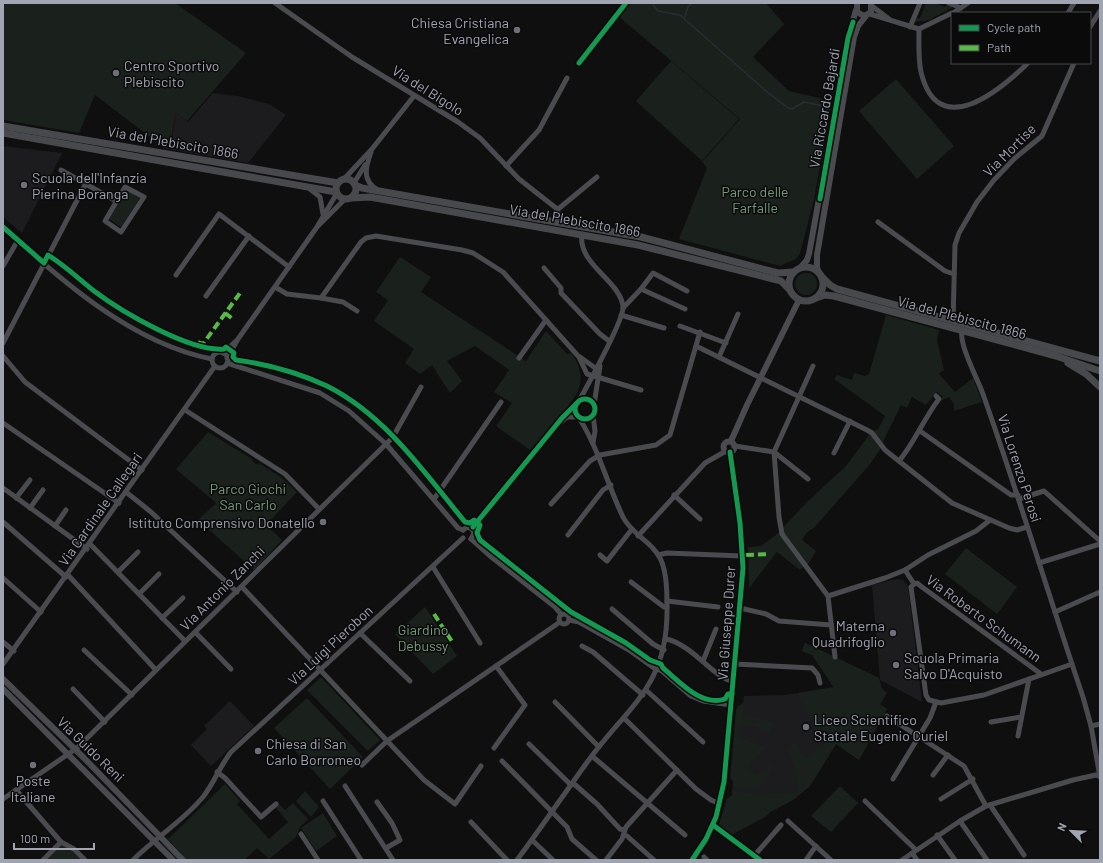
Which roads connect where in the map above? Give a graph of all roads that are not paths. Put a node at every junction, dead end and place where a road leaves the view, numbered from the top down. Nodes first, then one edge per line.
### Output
1 (275, 3) edge
2 (920, 3) edge
3 (949, 3) edge
4 (968, 3) edge
5 (1074, 3) edge
6 (857, 5) edge
7 (871, 5) edge
8 (961, 8) junction
9 (1100, 11) edge
10 (954, 12) edge
11 (1069, 12) edge
12 (951, 14) edge
13 (868, 15) junction
14 (890, 19) junction
15 (1091, 24) edge
16 (910, 27) junction
17 (919, 30) junction
18 (1027, 64) edge
19 (1074, 64) edge
20 (567, 78) dead end
21 (414, 96) junction
22 (3, 126) edge
23 (3, 133) edge
24 (372, 149) junction
25 (368, 162) junction
26 (506, 166) junction
27 (61, 170) dead end
28 (597, 176) dead end
29 (341, 181) junction
30 (355, 184) junction
31 (85, 185) junction
32 (306, 186) junction
33 (380, 191) junction
34 (337, 193) junction
35 (348, 198) junction
36 (116, 201) junction
37 (557, 210) junction
38 (323, 214) junction
39 (878, 222) dead end
40 (556, 223) junction
41 (3, 227) edge
42 (317, 227) junction
43 (582, 234) junction
44 (249, 236) junction
45 (18, 240) junction
46 (44, 263) junction
47 (3, 266) edge
48 (289, 267) junction
49 (544, 268) dead end
50 (800, 268) junction
51 (794, 272) junction
52 (954, 274) junction
53 (176, 275) dead end
54 (820, 275) junction
55 (275, 287) junction
56 (641, 289) junction
57 (789, 289) junction
58 (687, 291) dead end
59 (206, 296) dead end
60 (321, 298) junction
61 (816, 298) junction
62 (799, 300) junction
63 (623, 308) junction
64 (685, 309) dead end
65 (357, 311) dead end
66 (738, 314) dead end
67 (621, 315) junction
68 (546, 320) junction
69 (953, 321) junction
70 (680, 326) dead end
71 (664, 328) dead end
72 (962, 331) junction
73 (700, 332) junction
74 (238, 338) junction
75 (609, 341) junction
76 (3, 343) edge
77 (726, 343) junction
78 (696, 346) junction
79 (223, 352) junction
80 (3, 356) edge
81 (1056, 356) junction
82 (579, 357) junction
83 (719, 357) junction
84 (519, 358) dead end
85 (212, 359) junction
86 (227, 361) junction
87 (1100, 361) edge
88 (215, 366) junction
89 (813, 366) dead end
90 (1100, 371) edge
91 (596, 373) junction
92 (761, 377) junction
93 (421, 387) dead end
94 (1100, 387) edge
95 (641, 390) dead end
96 (936, 396) dead end
97 (799, 397) junction
98 (501, 402) dead end
99 (578, 402) junction
100 (594, 406) junction
101 (185, 410) junction
102 (593, 415) junction
103 (579, 417) junction
104 (850, 421) junction
105 (3, 423) edge
106 (558, 424) junction
107 (920, 431) junction
108 (386, 444) junction
109 (593, 444) junction
110 (733, 444) junction
111 (728, 452) junction
112 (774, 452) junction
113 (834, 453) dead end
114 (598, 456) junction
115 (899, 461) junction
116 (142, 470) junction
117 (808, 479) dead end
118 (30, 480) dead end
119 (611, 485) junction
120 (3, 488) edge
121 (43, 490) dead end
122 (126, 492) junction
123 (674, 496) junction
124 (1019, 497) junction
125 (16, 498) junction
126 (434, 499) junction
127 (119, 503) junction
128 (551, 504) dead end
129 (30, 508) junction
130 (319, 509) junction
131 (66, 510) dead end
132 (700, 519) dead end
133 (990, 520) junction
134 (3, 522) edge
135 (56, 526) junction
136 (1027, 527) junction
137 (472, 529) junction
138 (632, 529) junction
139 (463, 530) junction
140 (568, 535) dead end
141 (638, 536) junction
142 (463, 538) junction
143 (471, 539) junction
144 (1100, 542) edge
145 (90, 544) junction
146 (87, 549) junction
147 (138, 552) dead end
148 (600, 555) dead end
149 (658, 555) junction
150 (742, 556) junction
151 (1040, 563) junction
152 (432, 567) junction
153 (905, 570) junction
154 (118, 572) junction
155 (159, 574) dead end
156 (67, 576) junction
157 (3, 578) edge
158 (631, 582) dead end
159 (914, 584) junction
160 (242, 587) junction
161 (237, 592) junction
162 (1100, 592) edge
163 (139, 594) junction
164 (828, 596) junction
165 (183, 598) dead end
166 (667, 601) junction
167 (667, 607) junction
168 (718, 607) dead end
169 (740, 608) junction
170 (612, 609) dead end
171 (41, 612) junction
172 (1055, 612) junction
173 (561, 614) junction
174 (162, 618) junction
175 (569, 620) junction
176 (560, 622) junction
177 (831, 624) junction
178 (716, 629) dead end
179 (195, 632) junction
180 (360, 633) junction
181 (666, 639) junction
182 (3, 642) edge
183 (185, 642) junction
184 (480, 644) dead end
185 (582, 646) dead end
186 (84, 650) dead end
187 (664, 650) junction
188 (14, 651) junction
189 (835, 657) dead end
190 (703, 661) junction
191 (3, 664) edge
192 (735, 664) junction
193 (1072, 664) junction
194 (496, 666) junction
195 (230, 669) dead end
196 (657, 669) junction
197 (156, 670) junction
198 (320, 670) junction
199 (1041, 674) junction
200 (1029, 678) junction
201 (3, 679) edge
202 (410, 681) dead end
203 (733, 681) junction
204 (820, 683) dead end
205 (3, 689) edge
206 (72, 689) dead end
207 (645, 692) junction
208 (132, 695) junction
209 (555, 702) dead end
210 (936, 702) junction
211 (731, 705) junction
212 (887, 716) dead end
213 (1021, 717) junction
214 (624, 718) junction
215 (105, 722) junction
216 (991, 722) dead end
217 (1100, 724) edge
218 (1091, 726) junction
219 (919, 736) junction
220 (1018, 736) dead end
221 (387, 741) junction
222 (703, 742) dead end
223 (529, 744) dead end
224 (599, 747) junction
225 (494, 748) dead end
226 (76, 750) junction
227 (69, 755) junction
228 (948, 755) junction
229 (592, 756) junction
230 (502, 761) dead end
231 (362, 765) dead end
232 (481, 766) dead end
233 (677, 770) junction
234 (217, 772) junction
235 (933, 775) dead end
236 (1100, 776) edge
237 (893, 779) dead end
238 (973, 779) junction
239 (572, 784) junction
240 (345, 786) dead end
241 (16, 790) junction
242 (3, 799) edge
243 (941, 799) dead end
244 (865, 801) dead end
245 (323, 802) dead end
246 (377, 802) dead end
247 (646, 803) junction
248 (276, 804) dead end
249 (720, 804) junction
250 (988, 805) junction
251 (553, 812) junction
252 (788, 821) dead end
253 (960, 821) junction
254 (471, 822) dead end
255 (781, 825) dead end
256 (624, 832) junction
257 (301, 834) dead end
258 (937, 835) junction
259 (685, 836) dead end
260 (158, 839) junction
261 (532, 840) junction
262 (732, 840) dead end
263 (60, 842) junction
264 (816, 846) junction
265 (386, 848) junction
266 (914, 851) junction
267 (1024, 855) dead end
268 (754, 856) junction
269 (43, 860) edge
270 (85, 860) edge
271 (133, 860) edge
272 (173, 860) edge
273 (183, 860) edge
274 (318, 860) edge
275 (361, 860) edge
276 (393, 860) edge
277 (507, 860) edge
278 (517, 860) edge
279 (553, 860) edge
280 (596, 860) edge
281 (606, 860) edge
282 (654, 860) edge
283 (692, 860) edge
284 (760, 860) edge
285 (806, 860) edge
286 (831, 860) edge
287 (902, 860) edge
288 (917, 860) edge
289 (955, 860) edge
290 (987, 860) edge

1 - 21 street, Via del Bigolo
2 - 16 street
3 - 8 street
4 - 8 street
5 - 11 street
6 - 13 street, Via Riccardo Bajardi
6 - 50 street, Via Riccardo Bajardi
7 - 13 street, Via Riccardo Bajardi
7 - 14 street
8 - 10 street
9 - 15 street
12 - 17 street
13 - 14 street
13 - 54 street, Via Riccardo Bajardi
14 - 16 street
16 - 17 street
17 - 18 street
19 - 52 street, Via Mortise
20 - 26 street
21 - 24 street
21 - 26 street, Via del Bigolo
22 - 29 main road, Via del Plebiscito 1866
23 - 32 main road, Via del Plebiscito 1866
24 - 25 street
24 - 29 street
25 - 30 street
25 - 33 street
26 - 37 street, Via del Bigolo
27 - 31 street
28 - 37 street
29 - 30 main road
29 - 34 main road
30 - 33 main road, Via del Plebiscito 1866
30 - 35 main road
31 - 36 street
31 - 46 street
32 - 34 main road, Via del Plebiscito 1866
32 - 38 street
33 - 40 main road, Via del Plebiscito 1866
34 - 35 main road
34 - 38 street
35 - 42 street
35 - 43 main road, Via del Plebiscito 1866
36 - 36 street
37 - 40 street
38 - 42 street
39 - 52 street
40 - 51 main road, Via del Plebiscito 1866
41 - 45 street
42 - 48 street
43 - 57 main road, Via del Plebiscito 1866
43 - 63 street
44 - 48 street
44 - 53 street
44 - 59 street
45 - 46 street
45 - 47 street
46 - 76 street
46 - 85 street
48 - 55 street
49 - 75 street
50 - 51 main road
50 - 54 main road
51 - 57 main road
52 - 69 street, Via Mortise
54 - 61 main road
54 - 69 main road, Via del Plebiscito 1866
55 - 60 street
55 - 74 street
56 - 58 street
56 - 63 street
56 - 64 street
57 - 62 main road
60 - 65 street
60 - 68 street
61 - 62 main road
61 - 72 main road, Via del Plebiscito 1866
62 - 92 street
63 - 67 street
66 - 77 street
67 - 71 street
67 - 75 street
68 - 82 street
68 - 84 street
69 - 87 main road, Via del Plebiscito 1866
70 - 73 street
72 - 81 main road, Via del Plebiscito 1866
72 - 124 street, Via Lorenzo Perosi
73 - 77 street
73 - 78 street
74 - 79 street
74 - 86 street
75 - 91 street
77 - 83 street
78 - 83 street
78 - 114 street
79 - 85 street
79 - 86 street
80 - 116 street
81 - 90 main road, Via del Plebiscito 1866
81 - 94 main road
82 - 91 street
82 - 91 street
83 - 92 street
85 - 88 street
86 - 88 street
86 - 108 street
88 - 101 street, Via Cardinale Callegari
89 - 97 street
91 - 95 street
91 - 99 street
91 - 100 street
92 - 97 street
92 - 110 street
93 - 108 street, Via Antonio Zanchi
96 - 107 street
97 - 104 street
97 - 112 street
98 - 126 street
99 - 100 street
99 - 103 street
99 - 106 street
100 - 102 street
101 - 116 street, Via Cardinale Callegari
101 - 130 street
102 - 103 street
102 - 109 street
103 - 106 street
103 - 109 street
104 - 113 street
104 - 115 street
105 - 127 street
106 - 137 street
107 - 115 street
107 - 124 street
108 - 126 street
108 - 130 street, Via Antonio Zanchi
109 - 114 street
110 - 111 street
110 - 111 street
110 - 112 street
111 - 123 street
111 - 150 street, Via Giuseppe Durer
112 - 117 street
112 - 164 street
114 - 119 street
114 - 128 street
115 - 133 street
116 - 122 street, Via Cardinale Callegari
118 - 125 street
119 - 138 street
119 - 140 street
120 - 125 street
121 - 129 street
122 - 127 street, Via Cardinale Callegari
122 - 161 street
123 - 132 street
123 - 141 street
124 - 136 street, Via Lorenzo Perosi
124 - 144 street
125 - 129 street
126 - 139 street
127 - 145 street, Via Cardinale Callegari
129 - 135 street
130 - 160 street, Via Antonio Zanchi
131 - 135 street
133 - 136 street
133 - 153 street
134 - 156 street
135 - 146 street
136 - 151 street, Via Lorenzo Perosi
137 - 139 street
137 - 143 street
138 - 141 street
138 - 148 street
139 - 142 street
141 - 149 street
142 - 143 street
142 - 152 street, Via Luigi Pierobon
143 - 173 street
144 - 151 street
145 - 146 street, Via Cardinale Callegari
145 - 154 street
146 - 156 street, Via Cardinale Callegari
147 - 154 street
149 - 150 street
149 - 166 street
150 - 169 street, Via Giuseppe Durer
151 - 172 street, Via Lorenzo Perosi
152 - 180 street, Via Luigi Pierobon
152 - 184 street
153 - 159 street
153 - 164 street
154 - 163 street
155 - 163 street
156 - 171 street, Via Cardinale Callegari
156 - 197 street
157 - 171 street
158 - 167 street
159 - 199 street, Via Roberto Schumann
159 - 210 street
160 - 161 street, Via Antonio Zanchi
160 - 198 street
161 - 179 street, Via Antonio Zanchi
162 - 172 street
163 - 174 street
164 - 177 street
165 - 174 street
166 - 167 street
166 - 168 street
167 - 181 street
169 - 177 street
169 - 192 street, Via Giuseppe Durer
170 - 187 street
171 - 188 street, Via Cardinale Callegari
172 - 193 street, Via Lorenzo Perosi
173 - 175 street
173 - 176 street
174 - 183 street
175 - 176 street
175 - 196 street
176 - 194 street
177 - 189 street
178 - 190 street
179 - 183 street, Via Antonio Zanchi
179 - 195 street
180 - 198 street, Via Luigi Pierobon
180 - 202 street
181 - 187 street
181 - 190 street
182 - 188 street
183 - 197 street, Via Antonio Zanchi
185 - 207 street
186 - 208 street
187 - 196 street
188 - 191 street, Via Cardinale Callegari
190 - 203 street
192 - 203 street, Via Giuseppe Durer
192 - 204 street
193 - 199 street
193 - 218 street, Via Lorenzo Perosi
194 - 221 street
194 - 225 street
196 - 207 street
196 - 211 street
197 - 208 street, Via Antonio Zanchi
198 - 221 street
198 - 234 street, Via Luigi Pierobon
199 - 200 street
200 - 210 street
200 - 213 street
201 - 226 street, Via Guido Reni
203 - 211 street, Via Giuseppe Durer
205 - 227 street, Via Guido Reni
206 - 215 street
207 - 214 street
207 - 222 street
208 - 215 street, Via Antonio Zanchi
209 - 224 street
210 - 219 street
211 - 249 street, Via Giuseppe Durer
212 - 219 street
213 - 216 street
213 - 220 street
214 - 224 street
214 - 233 street
215 - 226 street, Via Antonio Zanchi
217 - 218 street
218 - 236 street, Via Lorenzo Perosi
219 - 228 street
219 - 237 street
221 - 231 street
221 - 232 street
223 - 239 street
224 - 229 street
226 - 227 street, Via Antonio Zanchi
226 - 260 street, Via Guido Reni
227 - 241 street, Via Antonio Zanchi
227 - 260 street, Via Guido Reni
228 - 235 street
228 - 238 street
229 - 239 street
229 - 247 street
230 - 251 street
233 - 247 street
233 - 249 street
234 - 248 street
234 - 260 street, Via Luigi Pierobon
236 - 250 street
238 - 243 street
238 - 250 street
239 - 251 street
239 - 256 street
240 - 265 street
241 - 242 street, Via Antonio Zanchi
241 - 263 street
244 - 266 street
245 - 275 street
246 - 265 street
247 - 256 street
247 - 259 street
249 - 283 street, Via Giuseppe Durer
250 - 253 street
250 - 267 street
251 - 261 street
251 - 280 street
252 - 264 street
253 - 258 street
253 - 290 street
254 - 277 street
255 - 268 street
256 - 281 street
256 - 282 street
257 - 274 street
258 - 266 street
258 - 289 street
260 - 271 street, Via Luigi Pierobon
260 - 272 street
260 - 273 street
261 - 278 street
261 - 279 street
262 - 268 street
263 - 269 street
263 - 270 street
264 - 285 street
264 - 286 street
265 - 276 street
266 - 287 street
266 - 288 street
268 - 284 street

